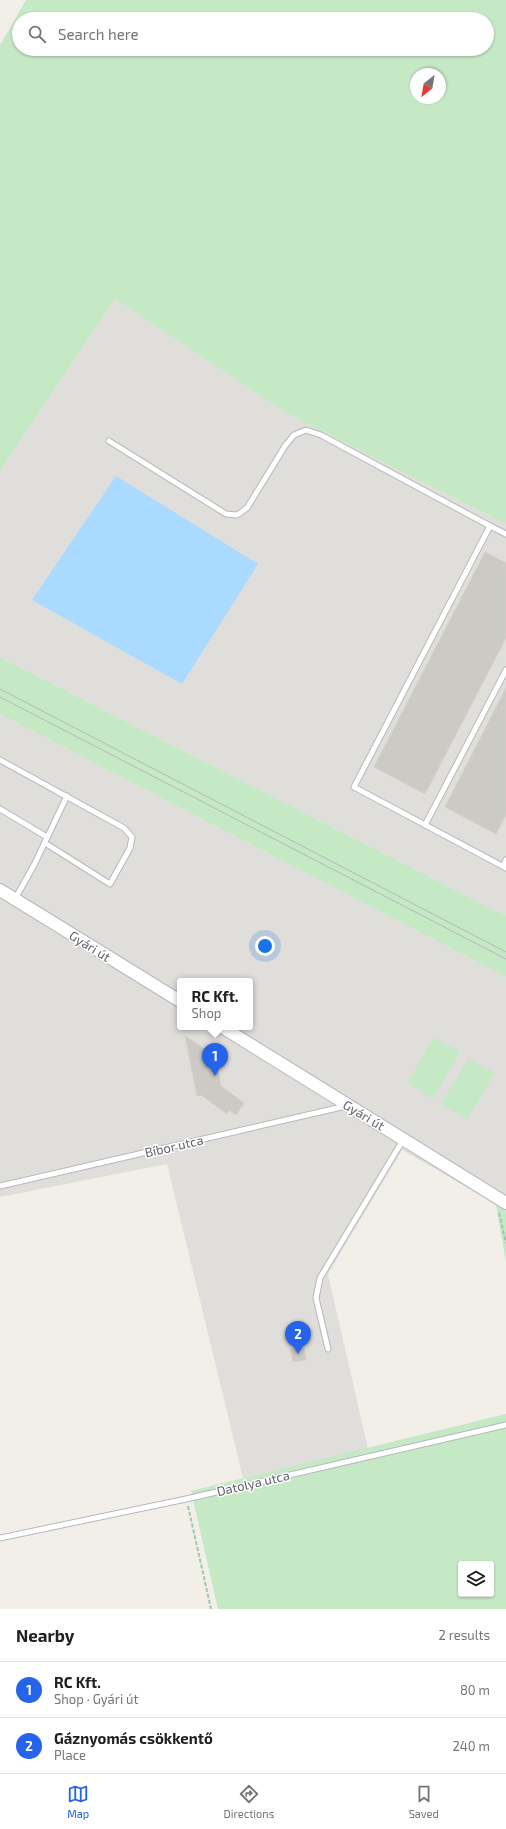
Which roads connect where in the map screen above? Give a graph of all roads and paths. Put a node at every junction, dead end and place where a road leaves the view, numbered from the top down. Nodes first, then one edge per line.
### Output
1 (109, 441) dead end
2 (490, 526) junction
3 (506, 534) edge
4 (506, 670) edge
5 (0, 760) edge
6 (67, 796) junction
7 (0, 809) edge
8 (425, 825) junction
9 (46, 840) junction
10 (506, 860) edge
11 (505, 867) edge
12 (0, 890) edge
13 (16, 899) junction
14 (177, 999) edge
15 (227, 1030) edge
16 (348, 1105) junction
17 (404, 1139) junction
18 (0, 1186) edge
19 (501, 1200) edge
20 (506, 1242) edge
21 (328, 1349) dead end
22 (506, 1425) edge
23 (186, 1499) junction
24 (0, 1538) edge
25 (211, 1609) edge

1 - 2 lane
2 - 3 lane
2 - 8 lane
4 - 8 lane
5 - 6 lane
6 - 9 lane
6 - 9 lane
7 - 9 lane
8 - 11 lane
9 - 13 lane
10 - 11 lane
12 - 13 street, Gyári út
13 - 14 street, Gyári út
15 - 16 street, Gyári út
16 - 17 street, Gyári út
16 - 18 lane, Bíbor utca
17 - 19 street, Gyári út
17 - 21 lane
19 - 20 path
22 - 23 lane, Datolya utca
23 - 24 lane, Datolya utca
23 - 25 path

